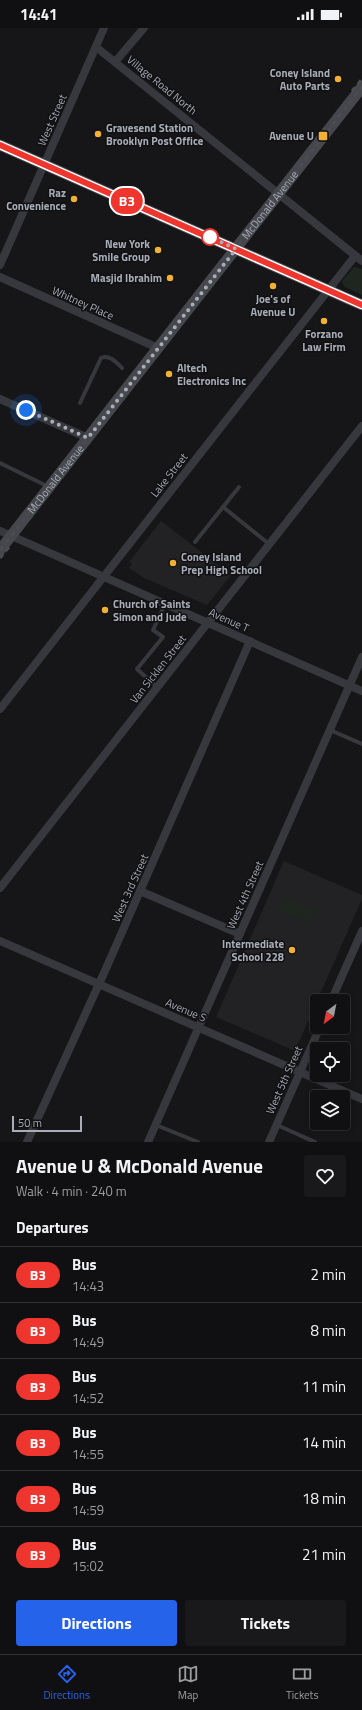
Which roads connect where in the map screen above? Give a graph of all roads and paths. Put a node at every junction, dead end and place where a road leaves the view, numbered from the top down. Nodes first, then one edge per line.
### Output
1 (104, 28) edge
2 (144, 28) edge
3 (96, 47) junction
4 (115, 62) junction
5 (362, 87) edge
6 (0, 145) edge
7 (44, 165) junction
8 (280, 194) junction
9 (236, 249) junction
10 (355, 256) junction
11 (362, 261) edge
12 (0, 265) edge
13 (0, 277) edge
14 (328, 290) junction
15 (362, 305) edge
16 (158, 348) junction
17 (122, 368) dead end
18 (0, 399) edge
19 (80, 403) dead end
20 (362, 426) edge
21 (88, 438) junction
22 (0, 463) edge
23 (49, 487) junction
24 (239, 487) dead end
25 (223, 507) junction
26 (0, 530) edge
27 (11, 536) junction
28 (195, 542) dead end
29 (269, 544) junction
30 (0, 550) edge
31 (103, 576) junction
32 (165, 604) junction
33 (208, 622) junction
34 (250, 641) junction
35 (362, 657) edge
36 (350, 685) junction
37 (157, 687) junction
38 (362, 691) edge
39 (0, 708) edge
40 (330, 730) junction
41 (362, 744) edge
42 (0, 888) edge
43 (140, 891) junction
44 (362, 931) edge
45 (240, 934) junction
46 (0, 941) edge
47 (99, 985) junction
48 (334, 994) edge
49 (199, 1027) junction
50 (317, 1034) edge
51 (300, 1072) junction
52 (362, 1099) edge
53 (156, 1125) junction
54 (277, 1125) junction
55 (27, 1142) edge
56 (148, 1142) edge
57 (198, 1142) edge
58 (269, 1142) edge
59 (315, 1142) edge

1 - 3 street, West Street
2 - 4 street
3 - 4 street, Village Road North
3 - 7 street, West Street
4 - 8 street, Village Road North
5 - 8 main road, McDonald Avenue
6 - 7 main road
7 - 9 main road
7 - 12 street, West Street
8 - 9 main road, McDonald Avenue
8 - 10 street, Village Road North
9 - 14 main road
9 - 16 main road, McDonald Avenue
10 - 11 street, Village Road North
10 - 14 street, Lake Street
13 - 16 street, Whitney Place
14 - 15 main road
14 - 31 street, Lake Street
16 - 21 main road, McDonald Avenue
17 - 19 lane
18 - 21 street
20 - 29 street, Van Sicklen Street
21 - 23 main road, McDonald Avenue
22 - 23 lane
23 - 27 main road, McDonald Avenue
24 - 25 lane
25 - 28 lane
25 - 29 lane
26 - 27 street, Avenue T
27 - 30 main road, McDonald Avenue
27 - 31 street, Avenue T
29 - 33 street, Van Sicklen Street
31 - 32 street, Avenue T
31 - 39 street, Lake Street
32 - 33 street, Avenue T
32 - 37 lane
33 - 34 street, Avenue T
33 - 37 street, Van Sicklen Street
34 - 36 street, Avenue T
34 - 43 street, West 3rd Street
35 - 36 street, West 4th Street
36 - 38 street, Avenue T
36 - 40 street, West 4th Street
37 - 42 street, Van Sicklen Street
40 - 41 lane
40 - 45 street, West 4th Street
43 - 45 street
43 - 47 street, West 3rd Street
44 - 48 street
45 - 49 street, West 4th Street
46 - 47 street, Avenue S
47 - 49 street, Avenue S
47 - 55 street, West 3rd Street
49 - 51 street, Avenue S
49 - 53 street, West 4th Street
50 - 51 street, West 5th Street
51 - 52 street, Avenue S
51 - 54 street, West 5th Street
53 - 56 street, West 4th Street
53 - 57 lane
54 - 58 street, West 5th Street
54 - 59 lane

